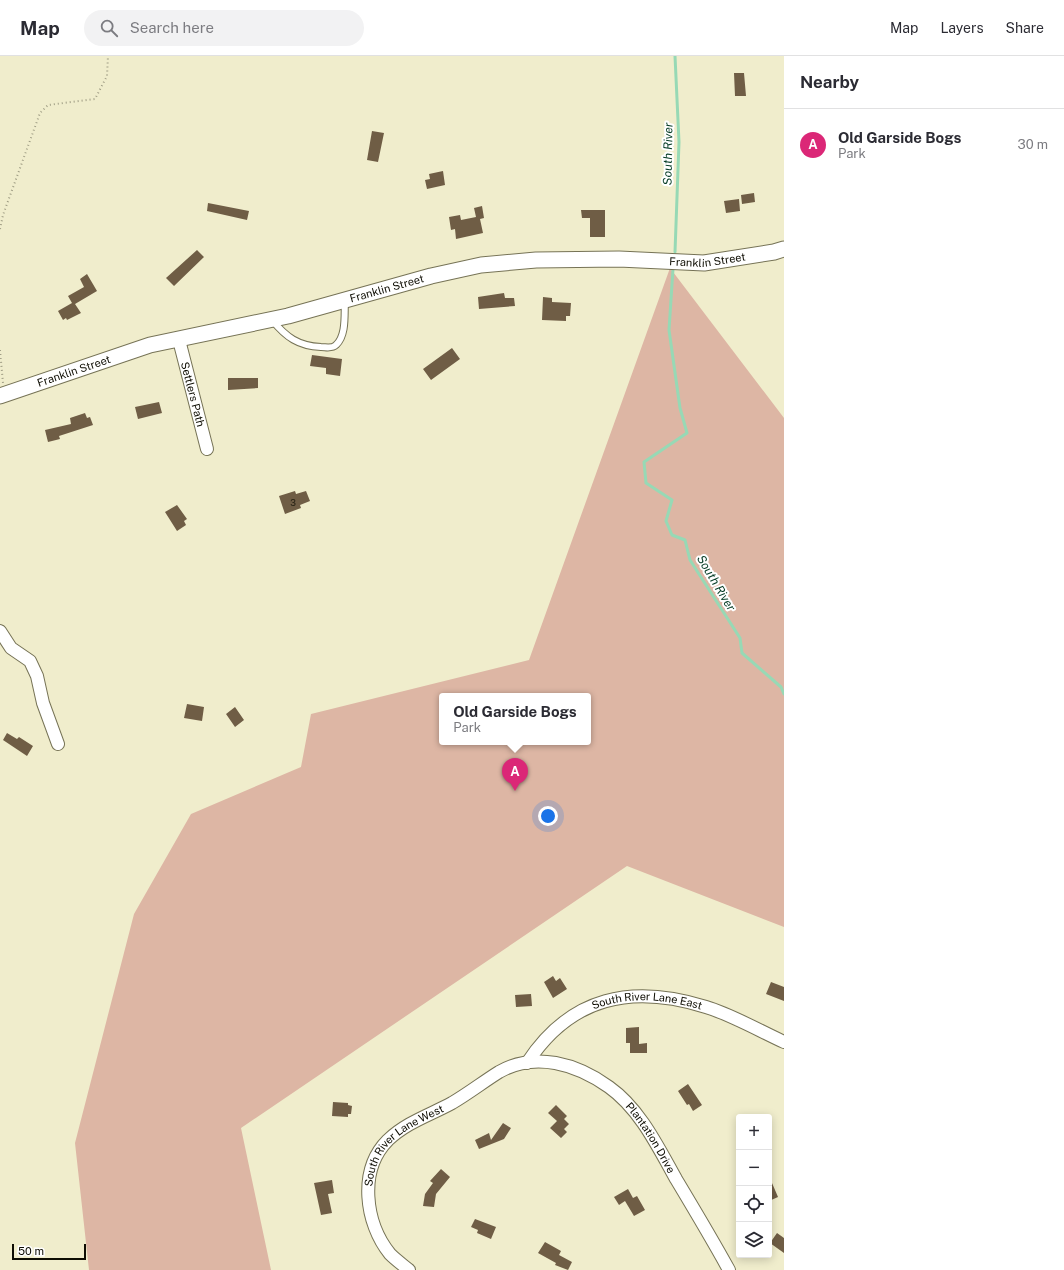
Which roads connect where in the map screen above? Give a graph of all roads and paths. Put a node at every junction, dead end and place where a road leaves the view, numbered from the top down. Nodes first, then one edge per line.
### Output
1 (108, 56) edge
2 (0, 229) edge
3 (784, 249) edge
4 (345, 300) junction
5 (272, 320) junction
6 (179, 340) junction
7 (0, 350) edge
8 (2, 390) edge
9 (208, 449) dead end
10 (0, 631) edge
11 (58, 744) dead end
12 (784, 1042) edge
13 (527, 1063) junction
14 (409, 1270) edge
15 (729, 1270) edge

1 - 2 path
3 - 4 street, Franklin Street
4 - 5 street, Franklin Street
4 - 5 lane
5 - 6 street, Franklin Street
6 - 8 street, Franklin Street
6 - 9 street, Settlers Path
7 - 8 path
10 - 11 street
12 - 13 street, South River Lane East
13 - 14 street, South River Lane West
13 - 15 street, Plantation Drive

